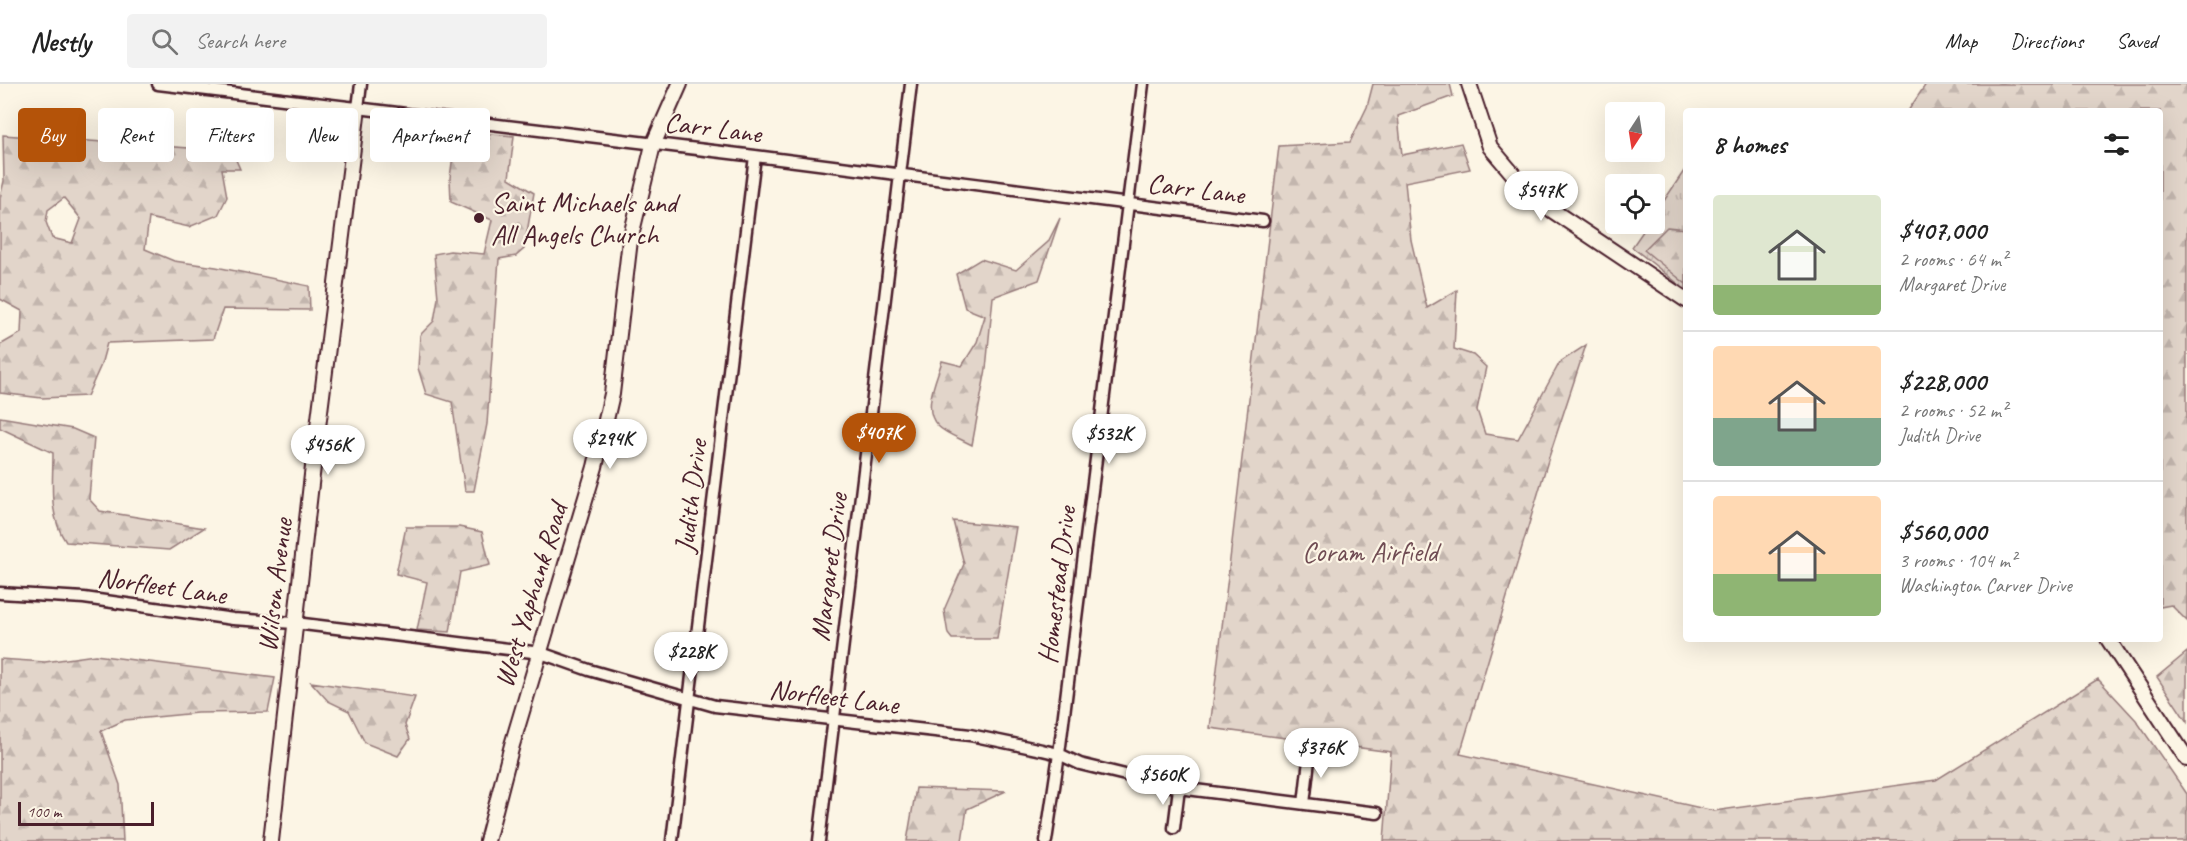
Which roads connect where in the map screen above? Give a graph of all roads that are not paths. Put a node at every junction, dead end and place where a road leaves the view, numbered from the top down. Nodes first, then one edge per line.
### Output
1 (158, 84) edge
2 (361, 84) edge
3 (680, 84) edge
4 (911, 84) edge
5 (1143, 84) edge
6 (1469, 84) edge
7 (358, 108) junction
8 (653, 145) junction
9 (755, 156) junction
10 (351, 162) edge
11 (901, 176) junction
12 (1128, 203) junction
13 (1263, 221) dead end
14 (1683, 298) edge
15 (0, 593) edge
16 (295, 623) junction
17 (2110, 642) edge
18 (541, 653) junction
19 (689, 698) junction
20 (833, 721) junction
21 (1310, 751) dead end
22 (1059, 754) junction
23 (2187, 759) edge
24 (1179, 788) junction
25 (1304, 804) junction
26 (1377, 813) dead end
27 (1174, 828) dead end
28 (271, 841) edge
29 (487, 841) edge
30 (672, 841) edge
31 (819, 841) edge
32 (1046, 841) edge

1 - 7 street, Carr Lane
2 - 7 street, Wilson Avenue
3 - 8 street, West Yaphank Road
4 - 11 street, Margaret Drive
5 - 12 street, Homestead Drive
6 - 14 street
7 - 8 street, Carr Lane
8 - 9 street, Carr Lane
8 - 18 street, West Yaphank Road
9 - 11 street, Carr Lane
9 - 19 street, Judith Drive
10 - 16 street, Wilson Avenue
11 - 12 street, Carr Lane
11 - 20 street, Margaret Drive
12 - 13 street, Carr Lane
12 - 22 street, Homestead Drive
15 - 16 street, Norfleet Lane
16 - 18 street, Norfleet Lane
16 - 28 street, Wilson Avenue
17 - 23 street
18 - 19 street, Norfleet Lane
18 - 29 street, West Yaphank Road
19 - 20 street, Norfleet Lane
19 - 30 street, Judith Drive
20 - 22 street, Norfleet Lane
20 - 31 street, Margaret Drive
21 - 25 street
22 - 24 street, Norfleet Lane
22 - 32 street, Homestead Drive
24 - 25 street, Norfleet Lane
24 - 27 street
25 - 26 street, Norfleet Lane

